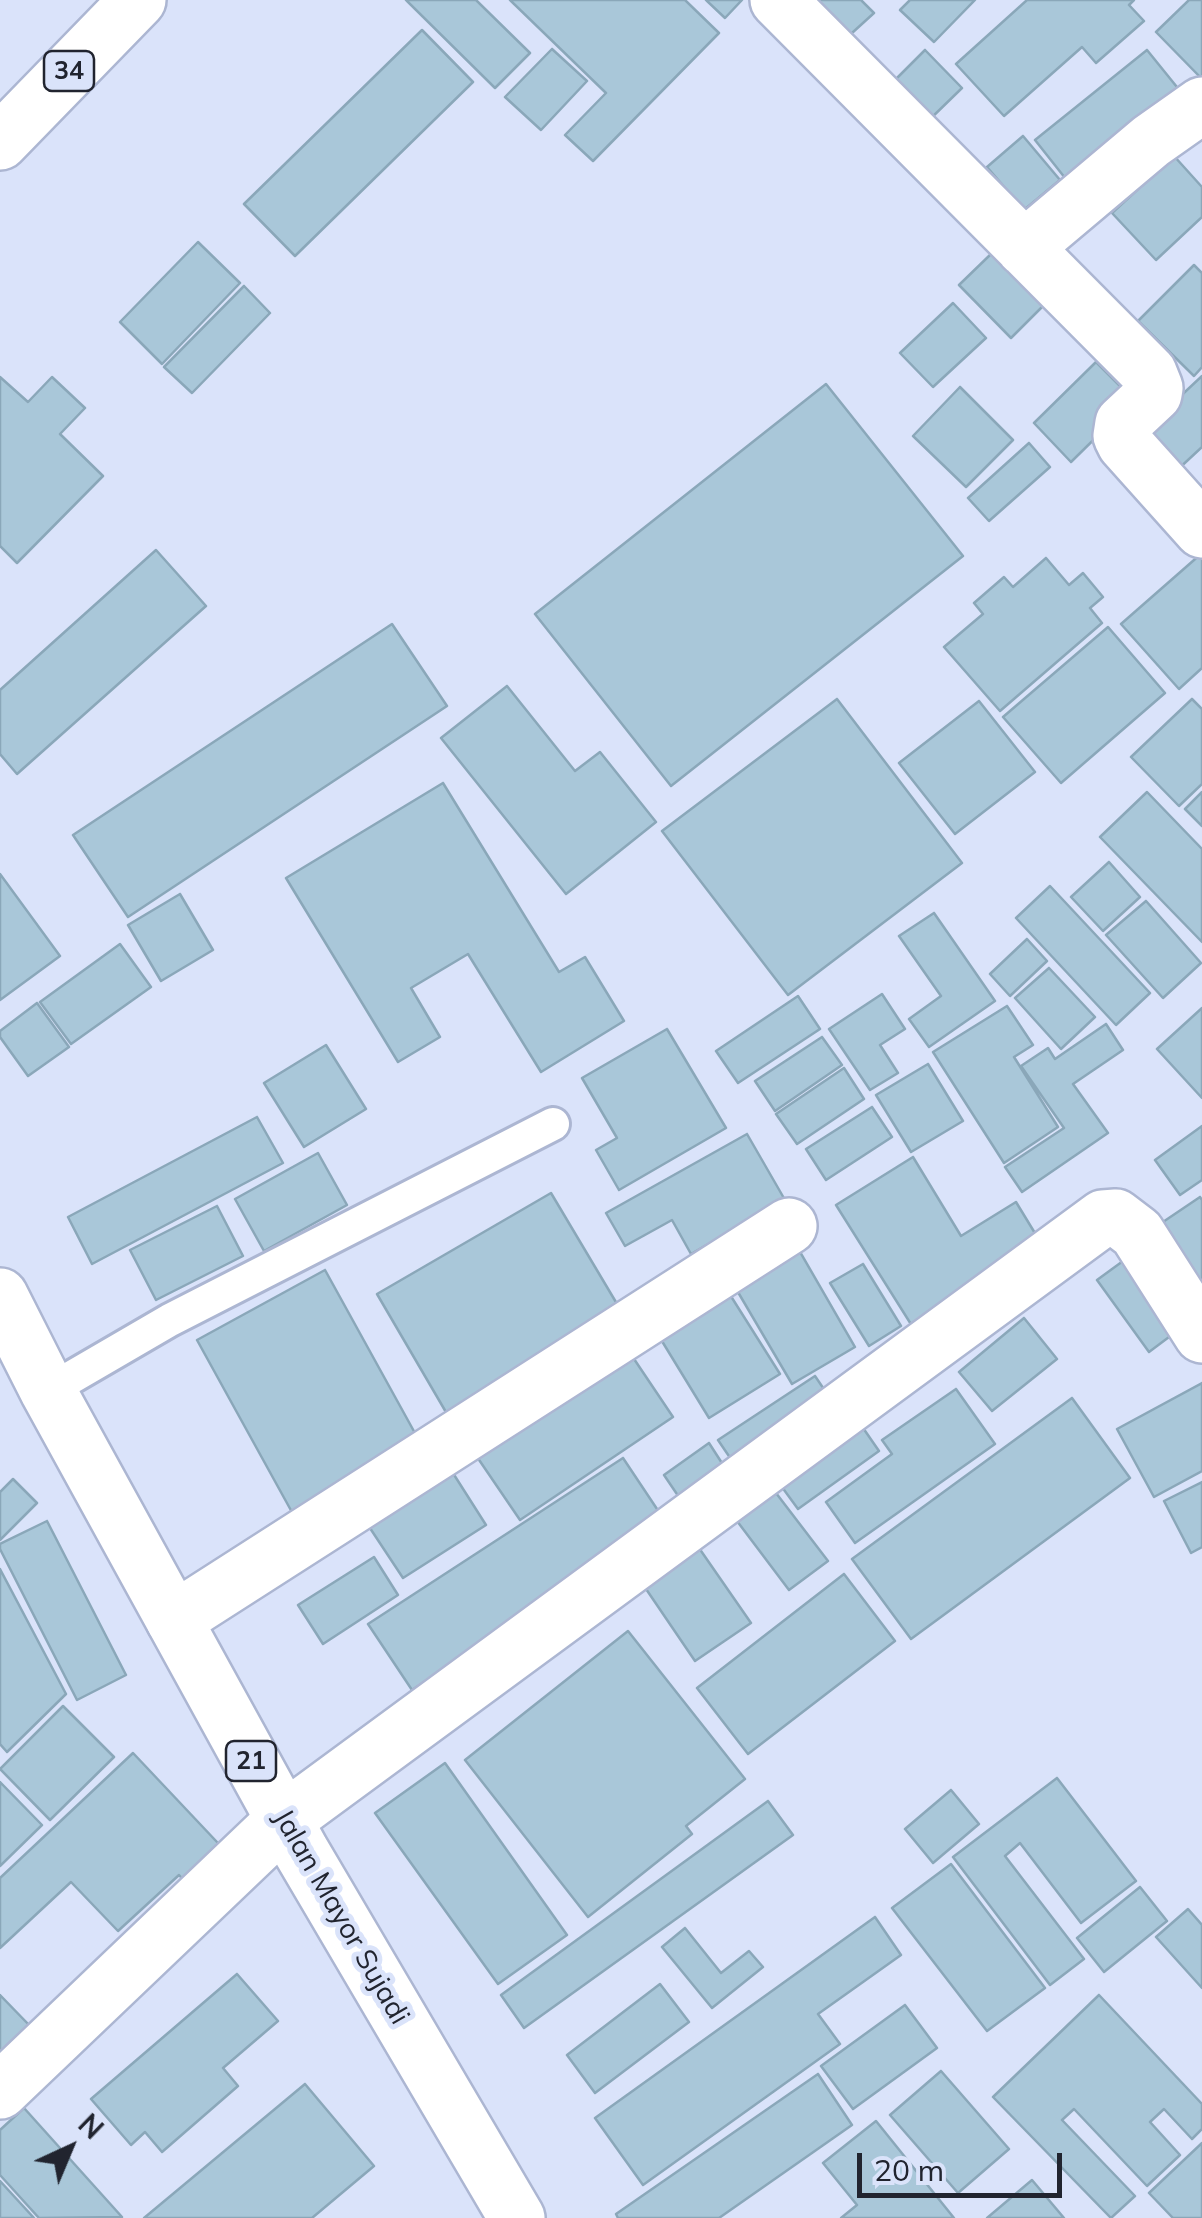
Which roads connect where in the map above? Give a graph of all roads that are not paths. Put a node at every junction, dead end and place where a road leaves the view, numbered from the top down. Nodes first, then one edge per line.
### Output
1 (138, 0) edge
2 (778, 0) edge
3 (1202, 105) edge
4 (0, 142) edge
5 (1024, 248) junction
6 (1202, 530) edge
7 (554, 1124) dead end
8 (789, 1226) dead end
9 (0, 1296) edge
10 (1202, 1335) edge
11 (48, 1391) junction
12 (174, 1620) junction
13 (284, 1820) junction
14 (0, 2092) edge
15 (517, 2218) edge

1 - 4 main road, 34
2 - 5 main road
3 - 5 main road
5 - 6 main road
7 - 11 lane
8 - 12 main road
9 - 11 main road, Jalan Mayor Sujadi / 21
10 - 13 main road
11 - 12 main road, Jalan Mayor Sujadi / 21
12 - 13 main road, Jalan Mayor Sujadi / 21
13 - 14 main road
13 - 15 main road, Jalan Mayor Sujadi / 21

